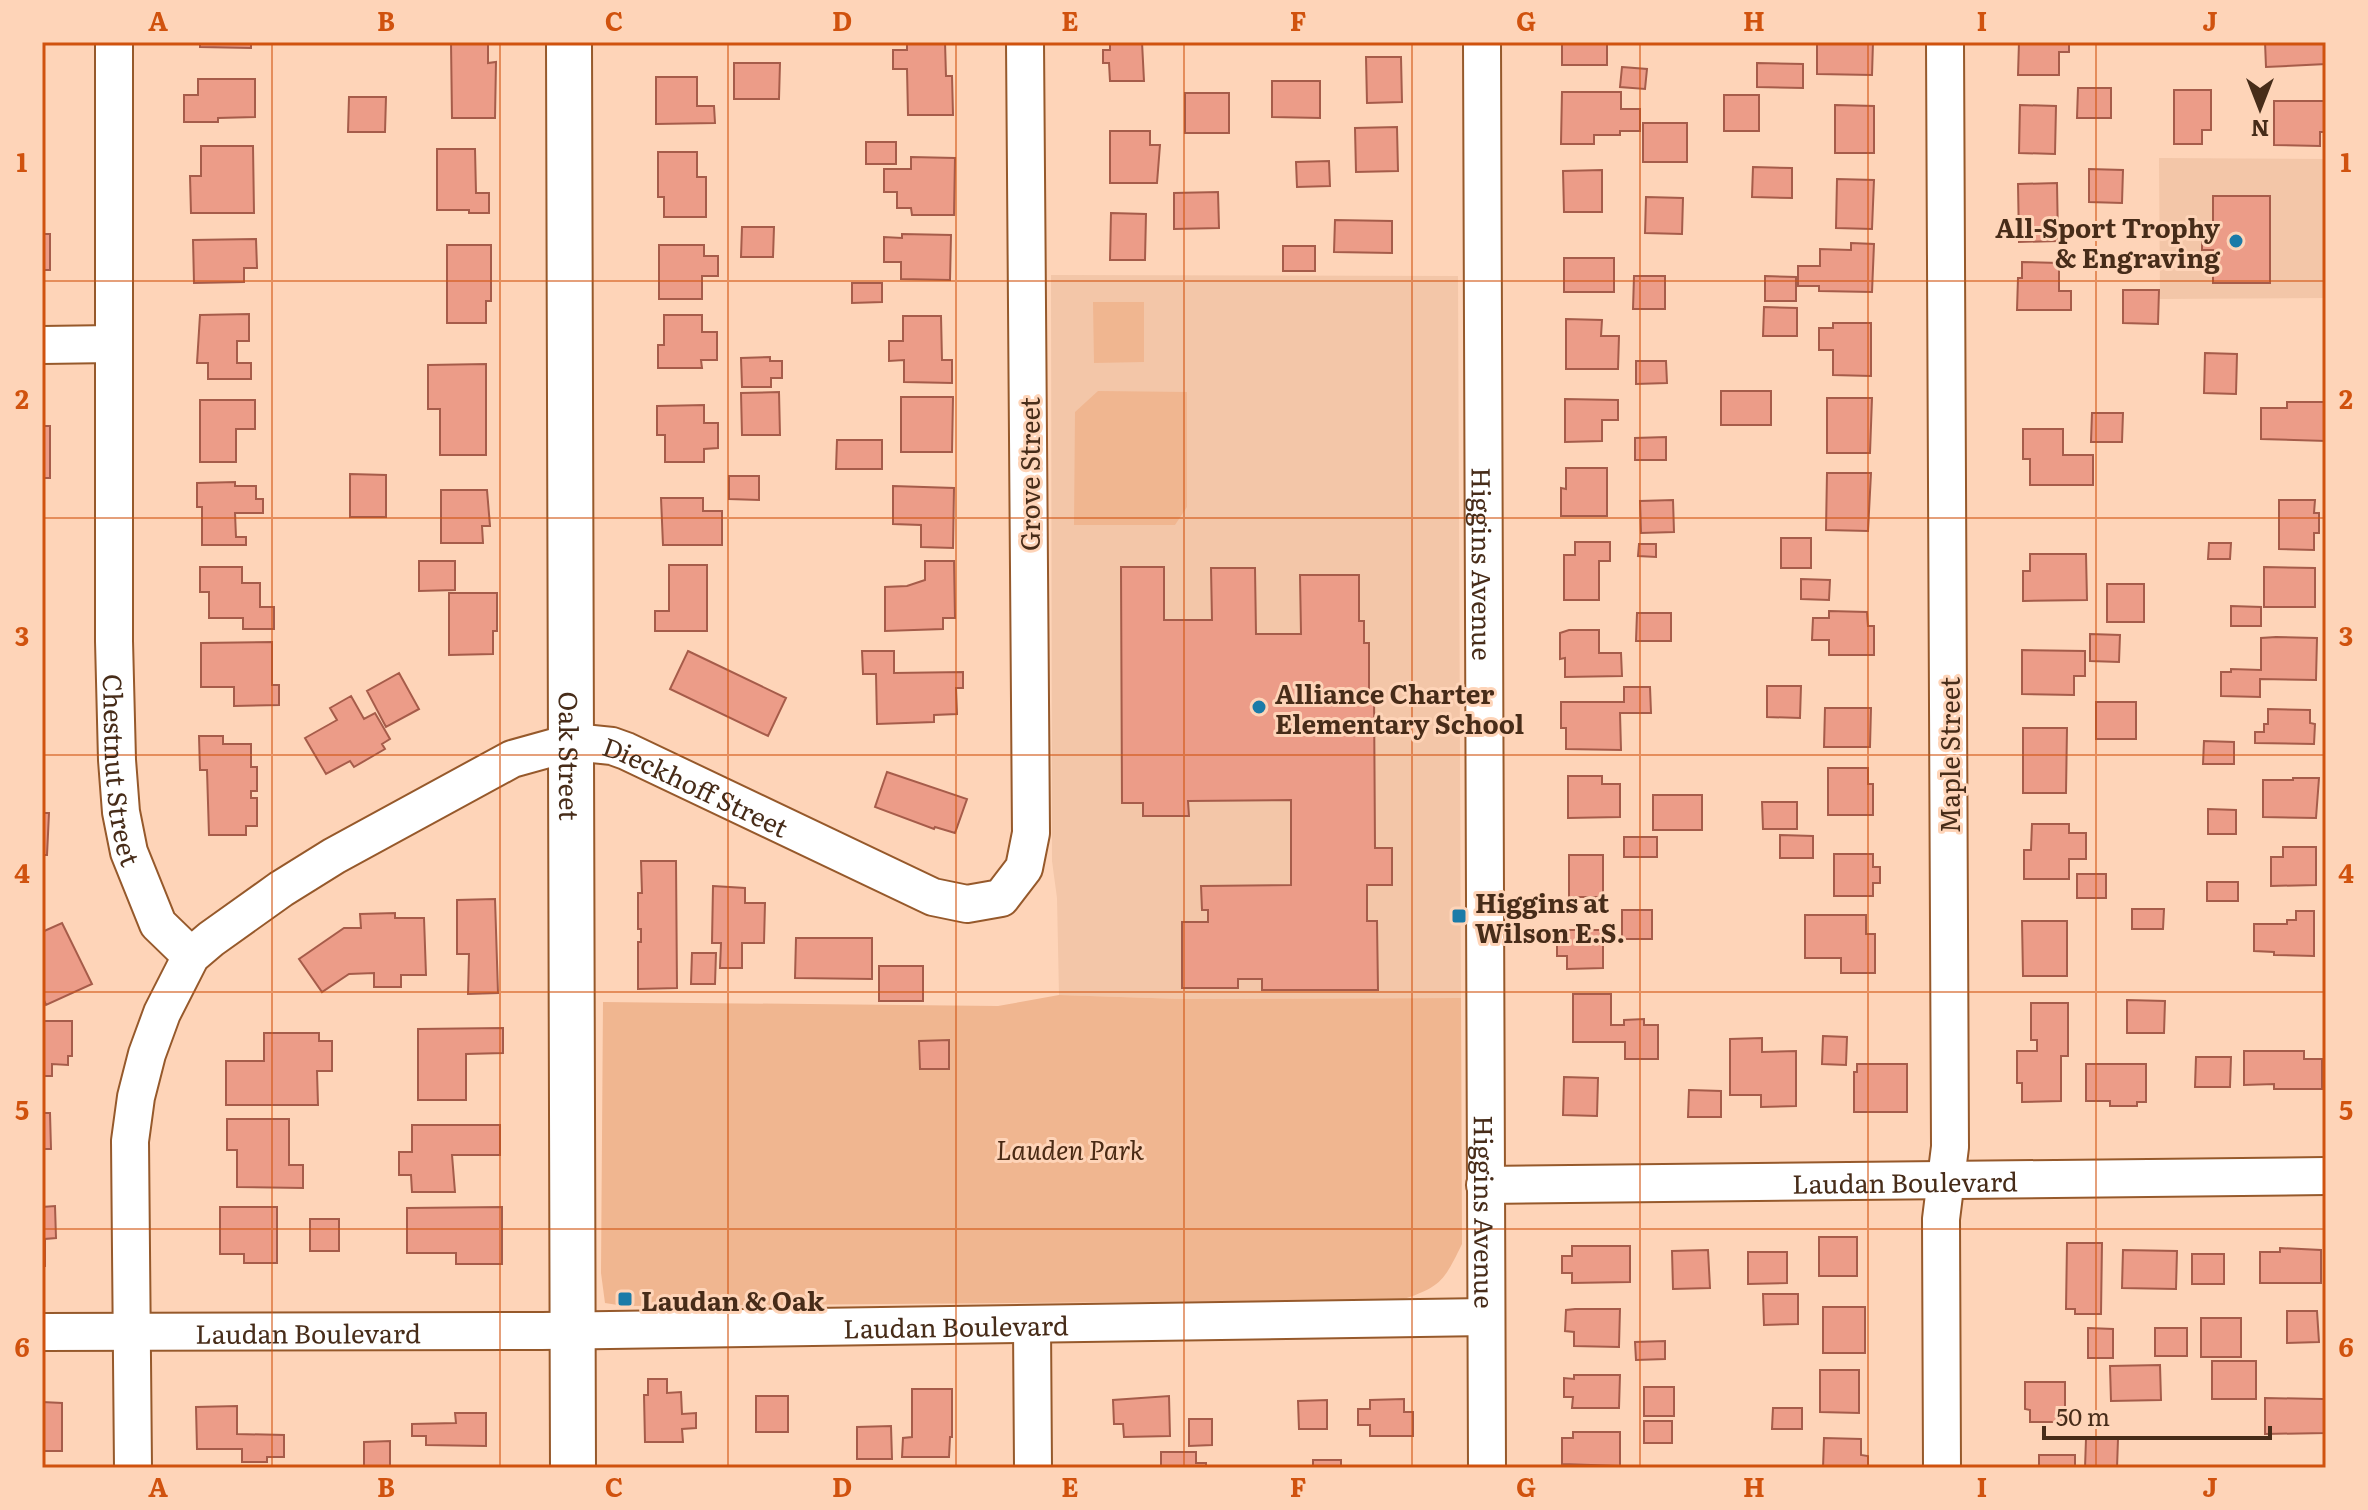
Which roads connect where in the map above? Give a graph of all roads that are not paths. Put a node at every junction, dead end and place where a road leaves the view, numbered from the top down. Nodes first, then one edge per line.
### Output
1 (114, 42) edge
2 (569, 42) edge
3 (1025, 42) edge
4 (1482, 42) edge
5 (1945, 42) edge
6 (113, 344) junction
7 (42, 345) edge
8 (573, 742) junction
9 (1001, 898) joint
10 (191, 956) junction
11 (2326, 1176) edge
12 (1946, 1181) junction
13 (1485, 1185) junction
14 (1486, 1317) junction
15 (1032, 1325) junction
16 (575, 1330) junction
17 (42, 1332) edge
18 (132, 1332) junction
19 (133, 1468) edge
20 (573, 1468) edge
21 (1033, 1468) edge
22 (1487, 1468) edge
23 (1942, 1468) edge

1 - 6 street, Chestnut Street
2 - 8 street, Oak Street
3 - 9 street, Grove Street
4 - 13 street, Higgins Avenue
5 - 12 street, Maple Street
6 - 7 street
6 - 10 street, Chestnut Street
8 - 9 street, Dieckhoff Street
8 - 10 street, Dieckhoff Street
8 - 16 street, Oak Street
10 - 18 street
11 - 12 street, Laudan Boulevard
12 - 13 street, Laudan Boulevard
12 - 23 street, Maple Street
13 - 14 street, Higgins Avenue
14 - 15 street, Laudan Boulevard
14 - 22 street, Higgins Avenue
15 - 16 street, Laudan Boulevard
15 - 21 street
16 - 18 street, Laudan Boulevard
16 - 20 street, Oak Street
17 - 18 street, Laudan Boulevard
18 - 19 street

